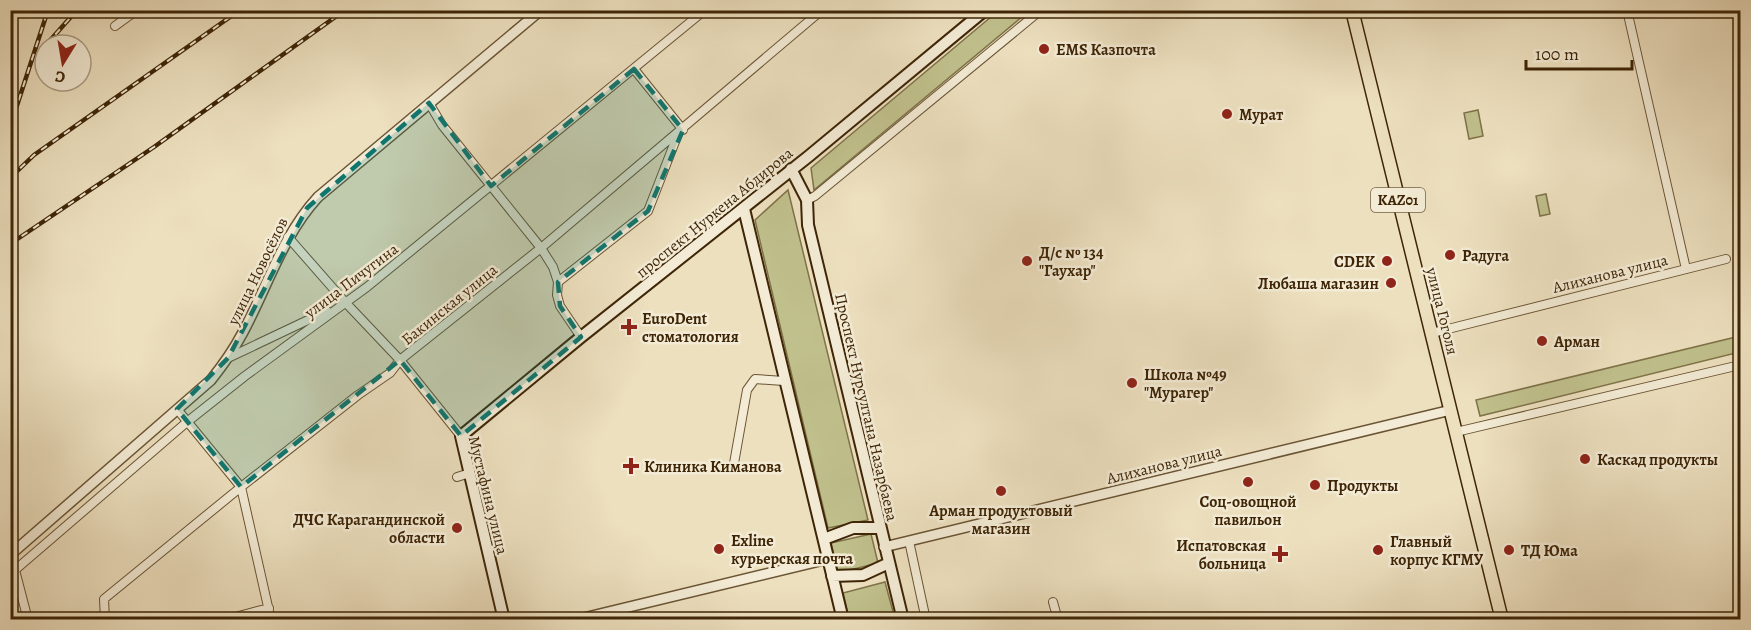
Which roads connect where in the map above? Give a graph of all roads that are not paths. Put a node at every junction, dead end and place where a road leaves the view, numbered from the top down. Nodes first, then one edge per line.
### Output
1 (137, 10) edge
2 (541, 10) edge
3 (705, 10) edge
4 (822, 10) edge
5 (985, 10) edge
6 (1041, 10) edge
7 (1352, 10) edge
8 (1627, 10) edge
9 (115, 26) dead end
10 (634, 69) junction
11 (429, 103) junction
12 (681, 132) junction
13 (791, 168) junction
14 (491, 186) junction
15 (807, 200) junction
16 (744, 209) junction
17 (288, 237) junction
18 (541, 248) junction
19 (1726, 259) dead end
20 (1686, 269) junction
21 (558, 282) junction
22 (345, 302) junction
23 (1431, 333) junction
24 (581, 337) junction
25 (228, 358) junction
26 (400, 360) junction
27 (1740, 365) edge
28 (784, 381) junction
29 (177, 409) junction
30 (1451, 410) junction
31 (187, 422) junction
32 (1456, 432) junction
33 (461, 436) junction
34 (733, 469) dead end
35 (470, 473) junction
36 (457, 477) dead end
37 (241, 487) junction
38 (880, 528) junction
39 (824, 539) junction
40 (909, 541) junction
41 (884, 547) junction
42 (10, 555) edge
43 (828, 559) junction
44 (889, 563) junction
45 (13, 567) edge
46 (832, 576) junction
47 (1053, 602) dead end
48 (269, 608) junction
49 (28, 620) edge
50 (105, 620) edge
51 (224, 620) edge
52 (271, 620) edge
53 (504, 620) edge
54 (575, 620) edge
55 (843, 620) edge
56 (903, 620) edge
57 (926, 620) edge
58 (1058, 620) edge
59 (1502, 620) edge

1 - 9 street
2 - 11 street, улица Новосёлов
3 - 10 street, улица Пичугина
4 - 12 street, Бакинская улица
5 - 13 main road, проспект Нуркена Абдирова
6 - 15 street
7 - 23 highway, улица Гоголя / KАZ01
8 - 20 street
10 - 12 street
10 - 14 street, улица Пичугина
11 - 14 street
11 - 17 street, улица Новосёлов
12 - 18 street, Бакинская улица
12 - 21 street
13 - 15 main road
13 - 16 main road, проспект Нуркена Абдирова
14 - 18 street
14 - 22 street, улица Пичугина
15 - 38 main road, Проспект Нурсултана Назарбаева
16 - 24 main road, проспект Нуркена Абдирова
16 - 28 main road
17 - 22 street, Мустафина улица
17 - 25 street, улица Новосёлов
18 - 21 street
18 - 26 street, Бакинская улица
19 - 20 street, Алиханова улица
20 - 23 street, Алиханова улица
21 - 24 street
22 - 25 street
22 - 26 street, Мустафина улица
22 - 31 street, улица Пичугина
23 - 30 highway, улица Гоголя / KАZ01
24 - 33 main road, проспект Нуркена Абдирова
25 - 29 street, улица Новосёлов
26 - 33 street, Мустафина улица
26 - 37 street, Бакинская улица
27 - 32 street
28 - 34 street
28 - 39 main road
29 - 31 street
29 - 42 street, улица Новосёлов
30 - 32 highway, улица Гоголя / KАZ01
30 - 40 street, Алиханова улица
31 - 37 street
31 - 45 street, улица Пичугина
32 - 59 highway, улица Гоголя / KАZ01
33 - 35 main road, Мустафина улица
35 - 36 street
35 - 53 main road, Мустафина улица
37 - 48 street
37 - 50 street, Бакинская улица
38 - 39 main road
38 - 41 main road, Проспект Нурсултана Назарбаева
39 - 43 main road
40 - 41 street, Алиханова улица
40 - 57 street
41 - 44 main road, Проспект Нурсултана Назарбаева
43 - 46 main road
43 - 54 street
44 - 46 main road
44 - 56 main road, Проспект Нурсултана Назарбаева
45 - 49 street
46 - 55 main road
47 - 58 street
48 - 51 street
48 - 52 street

